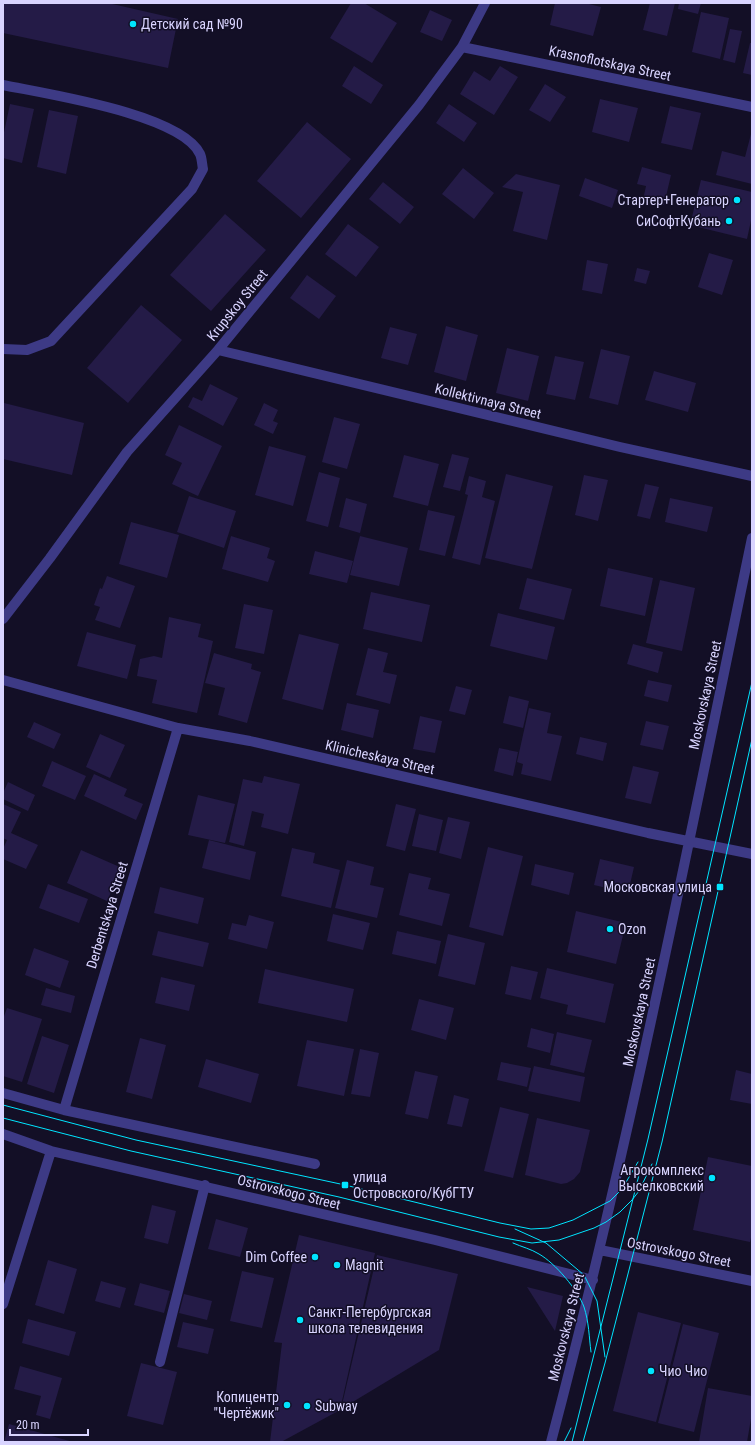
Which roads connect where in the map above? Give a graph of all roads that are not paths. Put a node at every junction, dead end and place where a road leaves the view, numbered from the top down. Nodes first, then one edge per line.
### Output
1 (485, 3) edge
2 (462, 46) junction
3 (3, 85) edge
4 (752, 107) edge
5 (3, 349) edge
6 (218, 350) junction
7 (752, 476) edge
8 (752, 538) edge
9 (3, 619) edge
10 (3, 680) edge
11 (178, 728) junction
12 (689, 842) junction
13 (752, 854) edge
14 (3, 1093) edge
15 (64, 1110) junction
16 (3, 1134) edge
17 (51, 1151) junction
18 (315, 1164) dead end
19 (205, 1185) junction
20 (600, 1250) junction
21 (593, 1280) junction
22 (752, 1281) edge
23 (3, 1304) edge
24 (160, 1362) dead end
25 (551, 1442) edge

1 - 2 street, Krupskoy Street
2 - 4 street, Krasnoflotskaya Street
2 - 6 street, Krupskoy Street
3 - 5 street
6 - 7 street, Kollektivnaya Street
6 - 9 street, Krupskoy Street
8 - 12 street, Moskovskaya Street
10 - 11 street, Klinicheskaya Street
11 - 12 street, Klinicheskaya Street
11 - 15 street, Derbentskaya Street
12 - 13 street, Klinicheskaya Street
12 - 20 street, Moskovskaya Street
14 - 15 street
15 - 18 street
16 - 17 street, Ostrovskogo Street
17 - 19 street, Ostrovskogo Street
17 - 23 street
19 - 21 street, Ostrovskogo Street
19 - 24 street
20 - 21 street, Moskovskaya Street
20 - 22 street, Ostrovskogo Street
21 - 25 street, Moskovskaya Street

